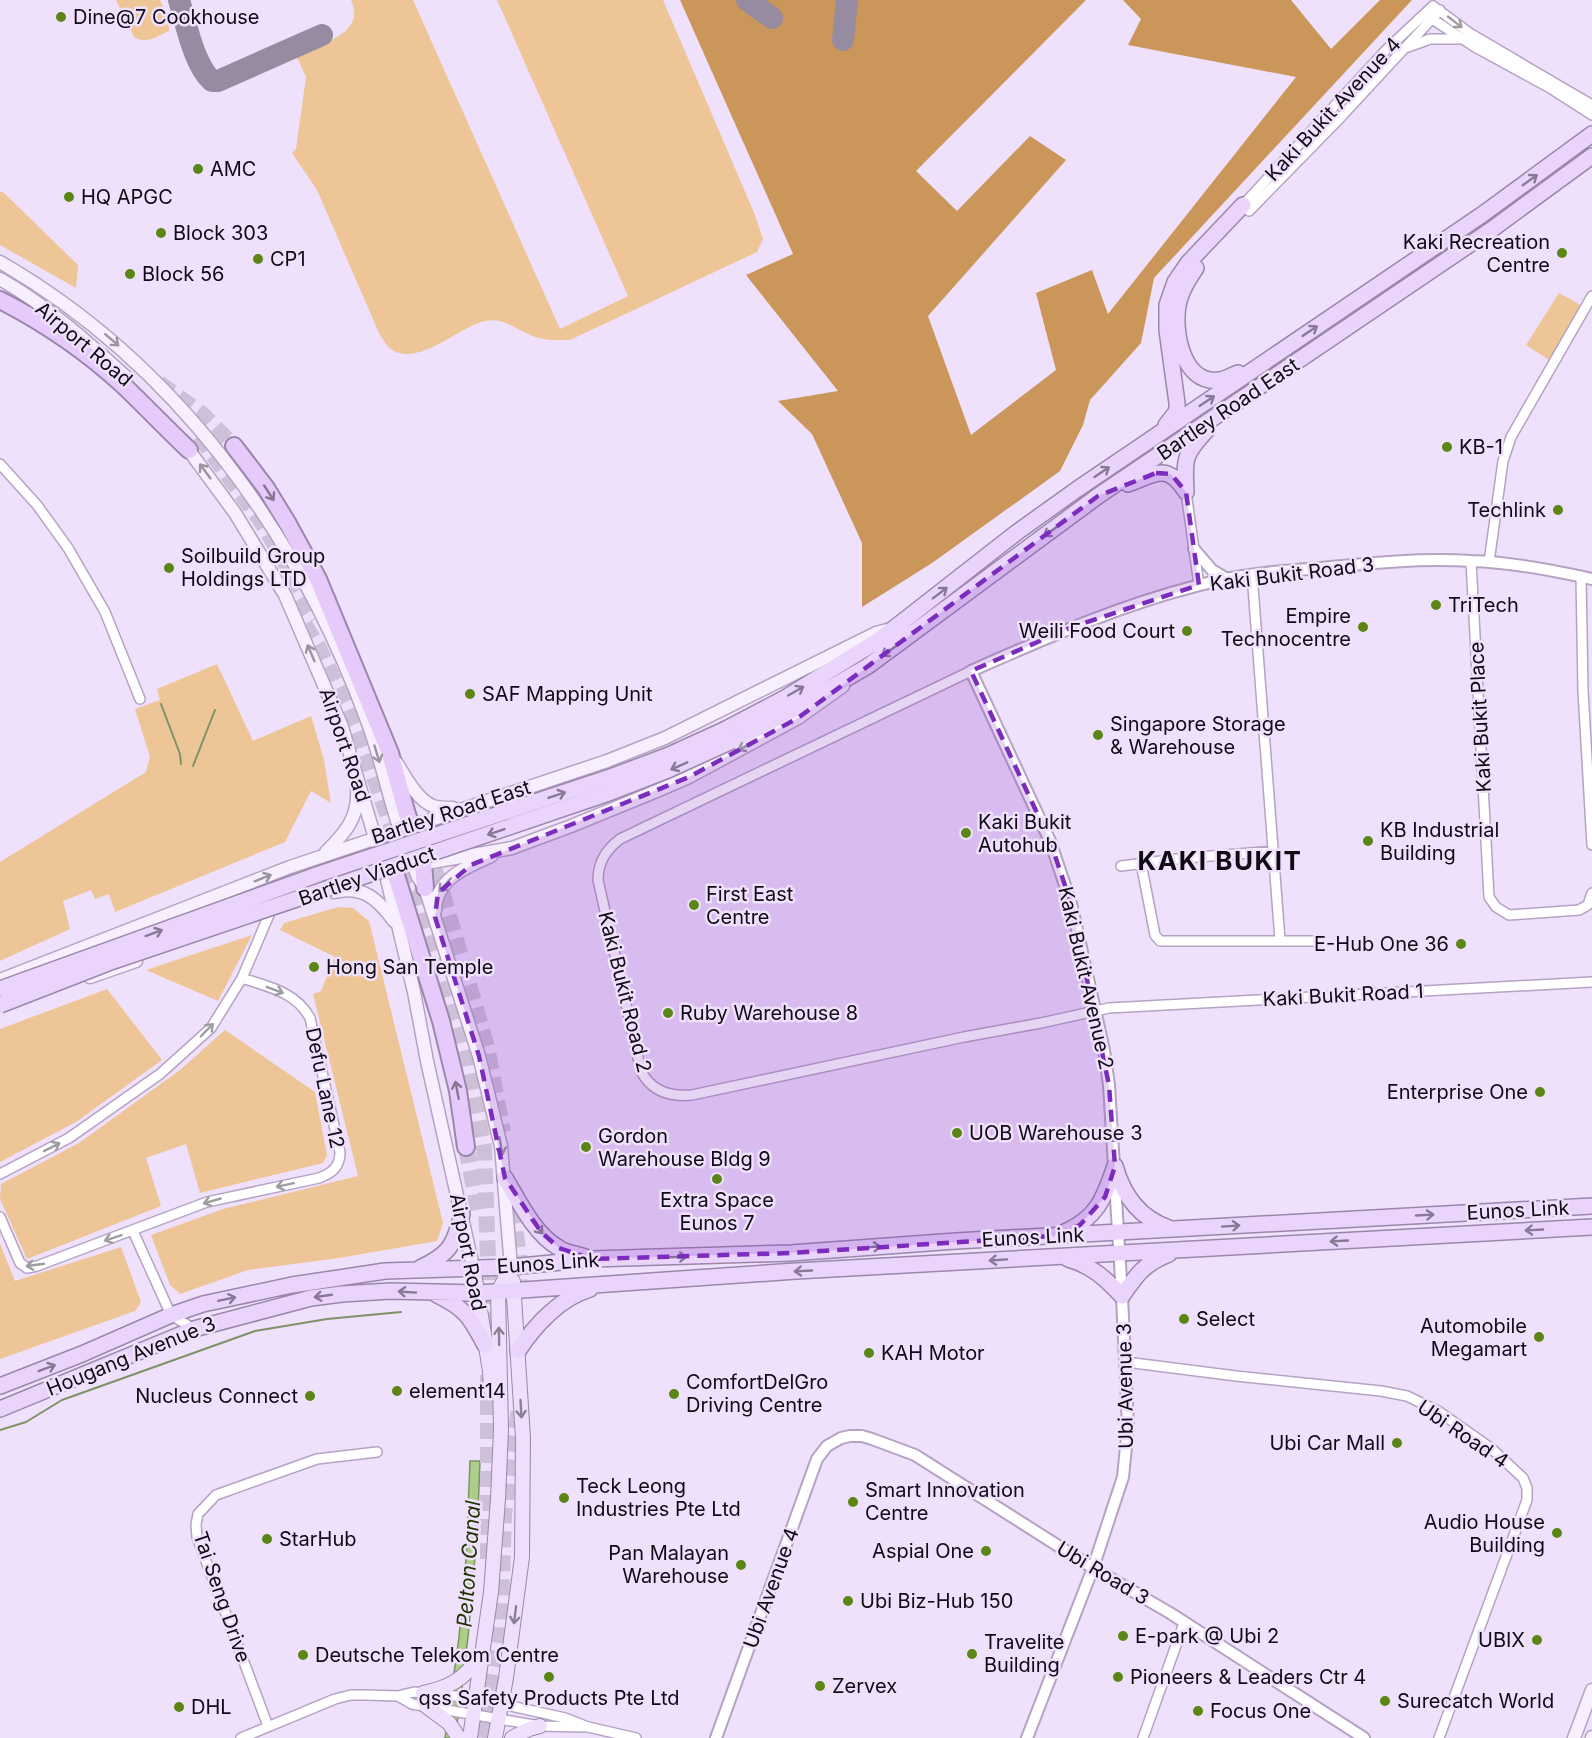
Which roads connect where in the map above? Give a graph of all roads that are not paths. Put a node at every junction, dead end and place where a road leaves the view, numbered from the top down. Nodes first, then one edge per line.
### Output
1 (1427, 16) junction
2 (1462, 39) junction
3 (1404, 48) junction
4 (1592, 105) edge
5 (1592, 115) edge
6 (1592, 134) edge
7 (1592, 156) edge
8 (1246, 208) junction
9 (0, 262) edge
10 (0, 279) edge
11 (1592, 296) edge
12 (0, 300) edge
13 (1262, 364) junction
14 (1226, 410) junction
15 (1158, 433) junction
16 (234, 446) tunnel mouth
17 (189, 450) junction
18 (0, 464) edge
19 (1186, 492) junction
20 (1098, 496) junction
21 (255, 502) junction
22 (244, 526) junction
23 (1194, 549) junction
24 (1471, 561) junction
25 (1489, 562) junction
26 (1252, 574) junction
27 (1586, 577) edge
28 (1227, 579) junction
29 (1199, 585) junction
30 (893, 628) junction
31 (868, 666) junction
32 (971, 671) junction
33 (140, 699) dead end
34 (729, 735) junction
35 (390, 753) junction
36 (355, 766) junction
37 (463, 808) junction
38 (405, 828) junction
39 (375, 837) junction
40 (1592, 845) edge
41 (512, 848) junction
42 (1274, 851) junction
43 (324, 855) junction
44 (1141, 863) junction
45 (418, 864) junction
46 (1121, 866) dead end
47 (390, 873) junction
48 (425, 888) joint
49 (1592, 893) edge
50 (435, 916) junction
51 (263, 921) junction
52 (397, 924) junction
53 (121, 933) junction
54 (1280, 940) junction
55 (1319, 940) dead end
56 (128, 964) junction
57 (242, 978) junction
58 (0, 980) edge
59 (1592, 982) edge
60 (0, 989) edge
61 (0, 1005) edge
62 (1095, 1011) junction
63 (0, 1013) edge
64 (466, 1148) tunnel mouth
65 (1115, 1166) junction
66 (0, 1174) edge
67 (505, 1178) junction
68 (1592, 1206) edge
69 (462, 1214) junction
70 (0, 1217) edge
71 (1592, 1227) edge
72 (1172, 1229) junction
73 (133, 1232) junction
74 (1118, 1232) junction
75 (1054, 1236) junction
76 (1178, 1251) junction
77 (1119, 1253) junction
78 (1056, 1256) junction
79 (592, 1259) junction
80 (473, 1267) junction
81 (512, 1267) junction
82 (417, 1269) junction
83 (607, 1284) junction
84 (506, 1291) junction
85 (434, 1293) junction
86 (479, 1293) junction
87 (1122, 1296) junction
88 (171, 1315) junction
89 (145, 1327) junction
90 (194, 1329) junction
91 (162, 1341) junction
92 (484, 1345) junction
93 (518, 1351) junction
94 (1126, 1362) junction
95 (6, 1384) edge
96 (0, 1409) edge
97 (832, 1442) joint
98 (377, 1452) dead end
99 (498, 1499) junction
100 (1093, 1568) junction
101 (1184, 1623) junction
102 (483, 1650) junction
103 (1592, 1690) edge
104 (475, 1698) junction
105 (425, 1700) junction
106 (500, 1712) junction
107 (473, 1714) junction
108 (268, 1726) junction
109 (540, 1726) junction
110 (588, 1727) junction
111 (241, 1738) edge
112 (459, 1738) edge
113 (470, 1738) edge
114 (495, 1738) edge
115 (512, 1738) edge
116 (636, 1738) edge
117 (716, 1738) edge
118 (1027, 1738) edge
119 (1143, 1738) edge
120 (1364, 1738) edge
121 (1439, 1738) edge
122 (1574, 1738) edge

1 - 2 street, Kaki Bukit Avenue 4
1 - 3 street, Kaki Bukit Avenue 4
1 -> 4 street, Kaki Bukit Avenue 4
1 - 8 street, Kaki Bukit Avenue 4
2 - 3 street, Kaki Bukit Avenue 4
2 - 5 street, Kaki Bukit Avenue 4
3 - 8 street, Kaki Bukit Avenue 4
13 -> 6 highway, Bartley Road East
7 - 14 highway, Bartley Road East
8 - 13 highway
8 - 15 highway
9 -> 21 main road, Airport Road
10 - 17 main road, Airport Road
11 - 25 street
12 - 17 highway
15 -> 13 highway, Bartley Road East
14 - 19 highway
14 - 20 highway, Bartley Road East
30 -> 15 highway, Bartley Road East
16 -> 35 highway
22 -> 17 main road, Airport Road
18 - 33 street
19 - 20 highway
19 - 23 street
20 -> 31 highway, Bartley Road East
21 - 22 main road
21 -> 38 main road, Airport Road
36 -> 22 main road, Airport Road
23 - 28 street
23 - 29 street
24 - 25 street, Kaki Bukit Road 3
24 - 26 street, Kaki Bukit Road 3
24 - 49 street, Kaki Bukit Place
25 - 27 street, Kaki Bukit Road 3
26 - 28 street, Kaki Bukit Road 3
26 - 42 street
27 - 40 street
28 - 29 street, Kaki Bukit Road 3
29 - 32 street, Kaki Bukit Road 3
34 -> 30 highway, Bartley Road East
30 - 37 main road, Bartley Road East
31 - 34 highway, Bartley Road East
31 -> 41 main road, Bartley Road East
32 - 62 street, Kaki Bukit Avenue 2
32 - 62 street, Kaki Bukit Road 2
60 -> 34 highway, Bartley Viaduct, bridge
34 -> 61 highway, Bartley Viaduct, bridge
35 - 37 main road
35 - 38 highway
36 - 39 main road, Airport Road
36 - 43 main road
37 - 38 main road, Bartley Road East
38 - 39 main road, Bartley Road East
38 - 45 highway
38 - 47 highway
39 - 43 main road, Bartley Road East
39 - 47 main road, Airport Road
41 - 45 main road, Bartley Road East
41 -> 50 main road
42 - 44 street
42 - 54 street
53 -> 43 main road, Bartley Road East
44 - 46 street
44 - 54 street
45 - 47 main road, Bartley Road East
45 - 48 highway
47 - 52 main road, Airport Road
64 -> 47 highway
48 - 50 main road, Airport Road
50 -> 67 main road, Airport Road
51 - 52 main road
51 - 56 main road
51 - 57 street
52 - 69 main road, Airport Road
53 - 56 main road
53 - 58 main road, Bartley Road East
54 - 55 street
56 - 63 main road
66 -> 57 street
57 -> 73 street, Defu Lane 12
59 - 62 street, Kaki Bukit Road 1
62 - 65 street, Kaki Bukit Avenue 2
65 - 72 highway
65 - 74 street, Kaki Bukit Avenue 2
65 - 75 highway
67 -> 79 highway
67 - 81 main road, Airport Road
72 -> 68 highway, Eunos Link
69 - 80 main road, Airport Road
69 - 82 highway
73 -> 70 street, Defu Lane 12
71 -> 76 highway, Eunos Link
72 - 74 highway, Eunos Link
73 - 88 street
74 - 75 highway, Eunos Link
74 - 77 street, Ubi Avenue 3
79 -> 75 highway, Eunos Link
76 - 77 highway, Eunos Link
76 - 87 highway
77 - 78 highway, Eunos Link
77 - 87 street, Ubi Avenue 3
78 -> 83 highway, Eunos Link
78 - 87 highway
79 - 81 highway, Eunos Link
80 - 81 highway, Eunos Link
80 - 82 highway, Hougang Avenue 3
80 - 86 main road, Airport Road
81 - 84 main road, Airport Road
88 -> 82 highway, Hougang Avenue 3
83 - 84 highway, Eunos Link
83 - 93 highway
84 - 86 highway, Hougang Avenue 3
84 - 93 main road, Airport Road
99 -> 84 main road, Airport Road
85 - 86 highway, Hougang Avenue 3
85 -> 90 highway, Hougang Avenue 3
85 - 92 highway
86 - 92 main road, Airport Road
87 - 94 street, Ubi Avenue 3
88 - 89 highway, Hougang Avenue 3
88 - 90 street
89 - 91 highway
95 -> 89 highway, Hougang Avenue 3
90 - 91 highway, Hougang Avenue 3
91 - 96 highway, Hougang Avenue 3
92 - 99 main road, Airport Road
93 -> 106 main road, Airport Road
94 - 100 street, Ubi Avenue 3
94 - 121 street, Ubi Road 4
97 - 100 street, Ubi Road 3
97 - 117 street, Ubi Avenue 4
98 - 108 street, Tai Seng Drive
99 - 102 main road, Airport Road
100 - 101 street, Ubi Road 3
100 - 118 street, Ubi Avenue 3
101 - 119 street
101 - 120 street, Ubi Road 3
102 - 104 main road, Airport Road
102 - 105 main road
103 - 122 main road
104 - 105 street
104 - 106 street
104 - 107 main road, Airport Road
105 - 107 street
105 - 108 street
105 - 112 main road
106 - 107 street
106 - 109 street
106 - 110 street
106 - 114 main road, Airport Road
107 - 113 main road, Airport Road
108 - 111 street
109 - 110 street
109 - 115 main road
110 - 116 street

